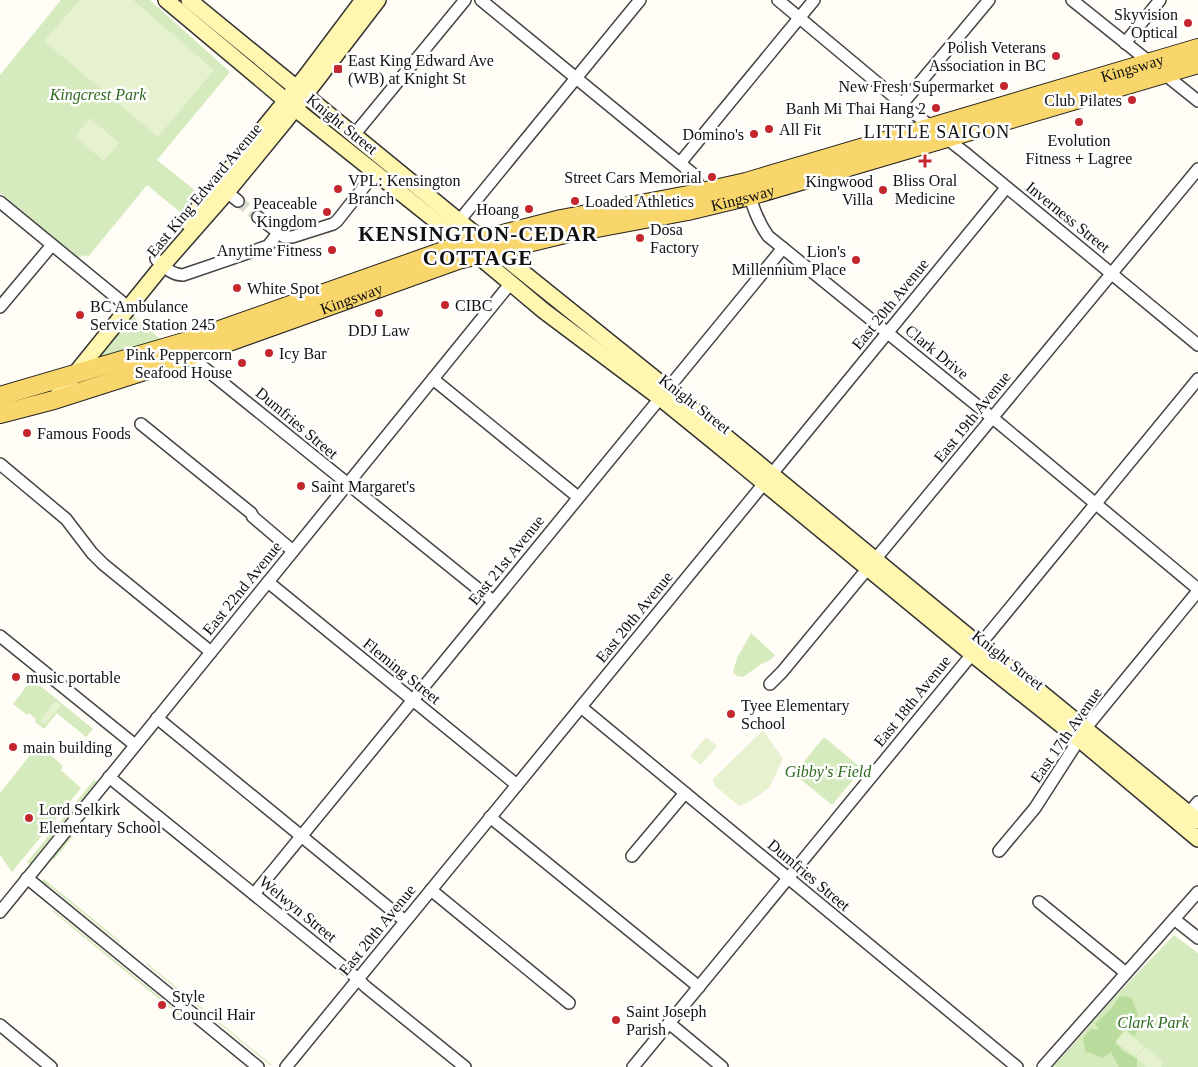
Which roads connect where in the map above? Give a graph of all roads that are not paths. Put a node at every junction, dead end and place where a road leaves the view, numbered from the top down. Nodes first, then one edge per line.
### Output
1 (166, 0) edge
2 (189, 0) edge
3 (363, 0) edge
4 (378, 0) edge
5 (465, 0) edge
6 (482, 0) edge
7 (640, 0) edge
8 (778, 0) edge
9 (814, 0) edge
10 (989, 0) edge
11 (1072, 0) edge
12 (1160, 0) edge
13 (799, 17) junction
14 (1125, 43) junction
15 (1198, 48) edge
16 (1149, 62) junction
17 (1198, 64) edge
18 (1165, 74) junction
19 (575, 78) junction
20 (301, 92) junction
21 (1198, 101) edge
22 (903, 103) junction
23 (291, 104) junction
24 (931, 126) junction
25 (354, 135) junction
26 (946, 138) junction
27 (680, 163) junction
28 (1198, 169) edge
29 (375, 173) junction
30 (1006, 188) junction
31 (748, 189) junction
32 (701, 200) junction
33 (0, 202) edge
34 (258, 217) tunnel mouth
35 (459, 221) junction
36 (278, 233) junction
37 (463, 244) junction
38 (52, 245) junction
39 (478, 247) junction
40 (783, 248) junction
41 (495, 251) junction
42 (159, 262) junction
43 (1111, 273) junction
44 (510, 284) junction
45 (125, 304) junction
46 (0, 308) edge
47 (888, 333) junction
48 (174, 344) junction
49 (1198, 345) edge
50 (190, 356) junction
51 (76, 373) junction
52 (433, 379) junction
53 (1198, 379) edge
54 (55, 381) junction
55 (664, 393) junction
56 (0, 396) edge
57 (54, 400) junction
58 (0, 414) edge
59 (992, 418) junction
60 (140, 424) dead end
61 (0, 464) edge
62 (768, 479) junction
63 (347, 484) junction
64 (578, 497) junction
65 (1095, 505) junction
66 (293, 551) junction
67 (873, 564) junction
68 (268, 582) junction
69 (1198, 590) edge
70 (493, 601) junction
71 (0, 636) edge
72 (976, 649) junction
73 (211, 652) junction
74 (770, 684) dead end
75 (412, 700) junction
76 (581, 707) junction
77 (157, 718) junction
78 (1083, 735) junction
79 (136, 745) junction
80 (109, 777) junction
81 (517, 785) junction
82 (685, 793) junction
83 (1191, 815) edge
84 (490, 817) junction
85 (302, 836) junction
86 (1198, 839) edge
87 (999, 851) dead end
88 (632, 856) dead end
89 (27, 878) junction
90 (787, 878) junction
91 (431, 890) junction
92 (1198, 892) edge
93 (254, 894) junction
94 (1039, 902) dead end
95 (2, 904) edge
96 (1174, 918) junction
97 (405, 921) junction
98 (1198, 938) edge
99 (1126, 972) junction
100 (358, 980) junction
101 (699, 987) junction
102 (569, 1003) dead end
103 (670, 1023) junction
104 (0, 1025) edge
105 (51, 1067) edge
106 (257, 1067) edge
107 (286, 1067) edge
108 (465, 1067) edge
109 (634, 1067) edge
110 (722, 1067) edge
111 (1018, 1067) edge
112 (1043, 1067) edge

1 - 23 main road, Knight Street
2 - 20 main road, Knight Street
3 - 20 main road, East King Edward Avenue
4 - 20 main road, East King Edward Avenue
5 - 25 street
6 - 19 street
7 - 19 street
8 - 13 street, Inverness Street
9 - 13 street
10 - 22 street
11 - 14 street
12 - 14 street
13 - 22 street, Inverness Street
13 - 27 street
14 - 16 street
15 - 16 main road, Kingsway
16 - 18 street
16 - 24 main road, Kingsway
17 - 18 main road, Kingsway
18 - 21 street
18 - 26 main road, Kingsway
19 - 27 street
19 - 35 street
20 - 23 main road, East King Edward Avenue
20 - 25 main road, Knight Street
22 - 24 street, Inverness Street
23 - 29 main road, Knight Street
23 - 42 main road, East King Edward Avenue
23 - 42 main road, East King Edward Avenue
24 - 26 street, Inverness Street
24 - 31 main road, Kingsway
25 - 35 main road, Knight Street
26 - 30 street, Inverness Street
26 - 31 main road, Kingsway
27 - 32 street
28 - 43 street, East 19th Avenue
29 - 36 street
29 - 37 main road, Knight Street
30 - 43 street, Inverness Street
30 - 47 street, East 20th Avenue
31 - 32 main road, Kingsway
31 - 40 street, Clark Drive
32 - 39 main road, Kingsway
32 - 41 main road, Kingsway
33 - 38 street
34 - 36 street
35 - 39 main road, Knight Street
36 - 42 street
37 - 39 main road, Kingsway
37 - 48 main road, Kingsway
38 - 45 street
38 - 46 street
39 - 41 main road, Kingsway
39 - 44 main road, Knight Street
39 - 50 main road, Kingsway
40 - 47 street, Clark Drive
40 - 55 street, East 21st Avenue
41 - 55 main road, Knight Street
42 - 45 main road, East King Edward Avenue
43 - 49 street, Inverness Street
43 - 59 street, East 19th Avenue
44 - 52 street, East 22nd Avenue
44 - 55 main road, Knight Street
45 - 51 main road, East King Edward Avenue
45 - 54 main road, East King Edward Avenue
47 - 59 street, Clark Drive
47 - 62 street, East 20th Avenue
48 - 50 street, Dumfries Street
48 - 51 main road, Kingsway
50 - 57 main road, Kingsway
50 - 63 street, Dumfries Street
51 - 54 main road, Kingsway
51 - 57 main road, East King Edward Avenue
52 - 63 street, East 22nd Avenue
52 - 64 street
53 - 65 street, East 18th Avenue
54 - 56 main road, Kingsway
55 - 62 main road, Knight Street
55 - 64 street, East 21st Avenue
57 - 58 main road, Kingsway
59 - 65 street, Clark Drive
59 - 67 street, East 19th Avenue
60 - 66 street
61 - 73 street
62 - 67 main road, Knight Street
62 - 76 street, East 20th Avenue
63 - 66 street, East 22nd Avenue
63 - 70 street, Dumfries Street
64 - 70 street, East 21st Avenue
65 - 69 street, Clark Drive
65 - 72 street, East 18th Avenue
66 - 68 street, East 22nd Avenue
67 - 72 main road, Knight Street
67 - 74 street, East 19th Avenue
68 - 73 street, East 22nd Avenue
68 - 75 street, Fleming Street
69 - 78 street, East 17th Avenue
70 - 75 street, East 21st Avenue
71 - 79 street
72 - 78 main road, Knight Street
72 - 90 street, East 18th Avenue
73 - 77 street, East 22nd Avenue
75 - 81 street, Fleming Street
75 - 85 street, East 21st Avenue
76 - 81 street, East 20th Avenue
76 - 82 street, Dumfries Street
77 - 79 street, East 22nd Avenue
77 - 85 street
78 - 83 main road, Knight Street
78 - 87 street, East 17th Avenue
79 - 80 street, East 22nd Avenue
80 - 89 street, East 22nd Avenue
80 - 93 street, Welwyn Street
81 - 84 street, East 20th Avenue
82 - 88 street
82 - 90 street, Dumfries Street
83 - 86 main road, Knight Street
84 - 91 street, East 20th Avenue
84 - 101 street
85 - 93 street, East 21st Avenue
85 - 97 street
89 - 95 street, East 22nd Avenue
89 - 106 street
90 - 101 street, East 18th Avenue
90 - 111 street, Dumfries Street
91 - 97 street, East 20th Avenue
91 - 102 street
92 - 96 street
93 - 100 street, Welwyn Street
94 - 99 street
96 - 98 street
96 - 99 street
97 - 100 street, East 20th Avenue
99 - 112 street
100 - 107 street, East 20th Avenue
100 - 108 street, Welwyn Street
101 - 103 street, East 18th Avenue
103 - 109 street, East 18th Avenue
103 - 110 street
104 - 105 street

